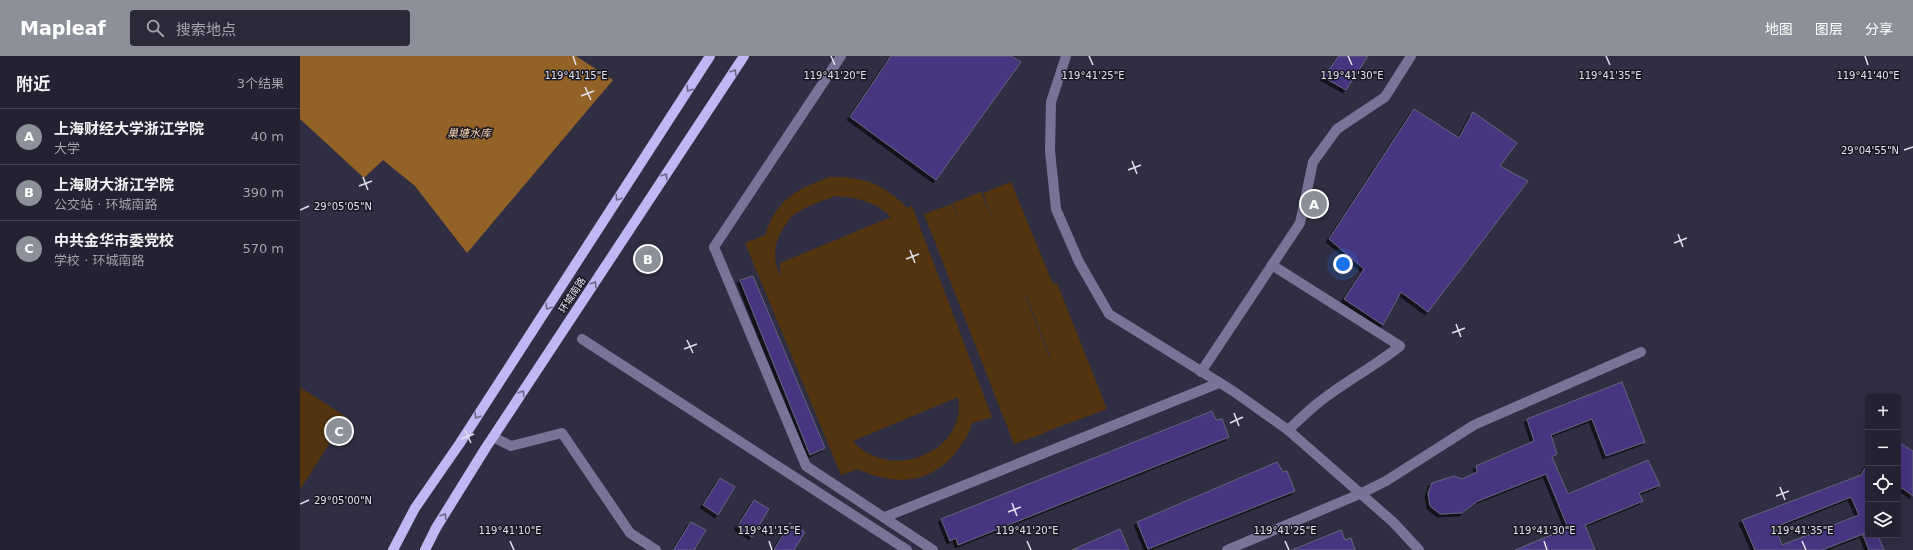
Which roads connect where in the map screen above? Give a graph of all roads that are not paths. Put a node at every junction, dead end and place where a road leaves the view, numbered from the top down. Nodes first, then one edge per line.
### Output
1 (710, 56) edge
2 (744, 56) edge
3 (841, 56) edge
4 (1066, 56) edge
5 (1412, 56) edge
6 (1272, 265) junction
7 (582, 339) dead end
8 (1641, 352) dead end
9 (1201, 372) junction
10 (1218, 383) junction
11 (1288, 430) junction
12 (493, 437) junction
13 (1362, 493) junction
14 (885, 517) junction
15 (393, 550) edge
16 (425, 550) edge
17 (656, 550) edge
18 (907, 550) edge
19 (933, 550) edge
20 (1227, 550) edge
21 (1419, 550) edge

1 -> 15 main road, 环城南路
12 -> 2 main road, 环城南路
3 - 14 street
4 - 9 street
5 - 6 street
6 - 9 street
6 - 11 street
7 - 18 street
8 - 13 street
9 - 10 street
10 - 11 street
10 - 14 street
11 - 13 street
16 -> 12 main road, 环城南路
12 - 17 street
13 - 20 street
13 - 21 street
14 - 19 street

